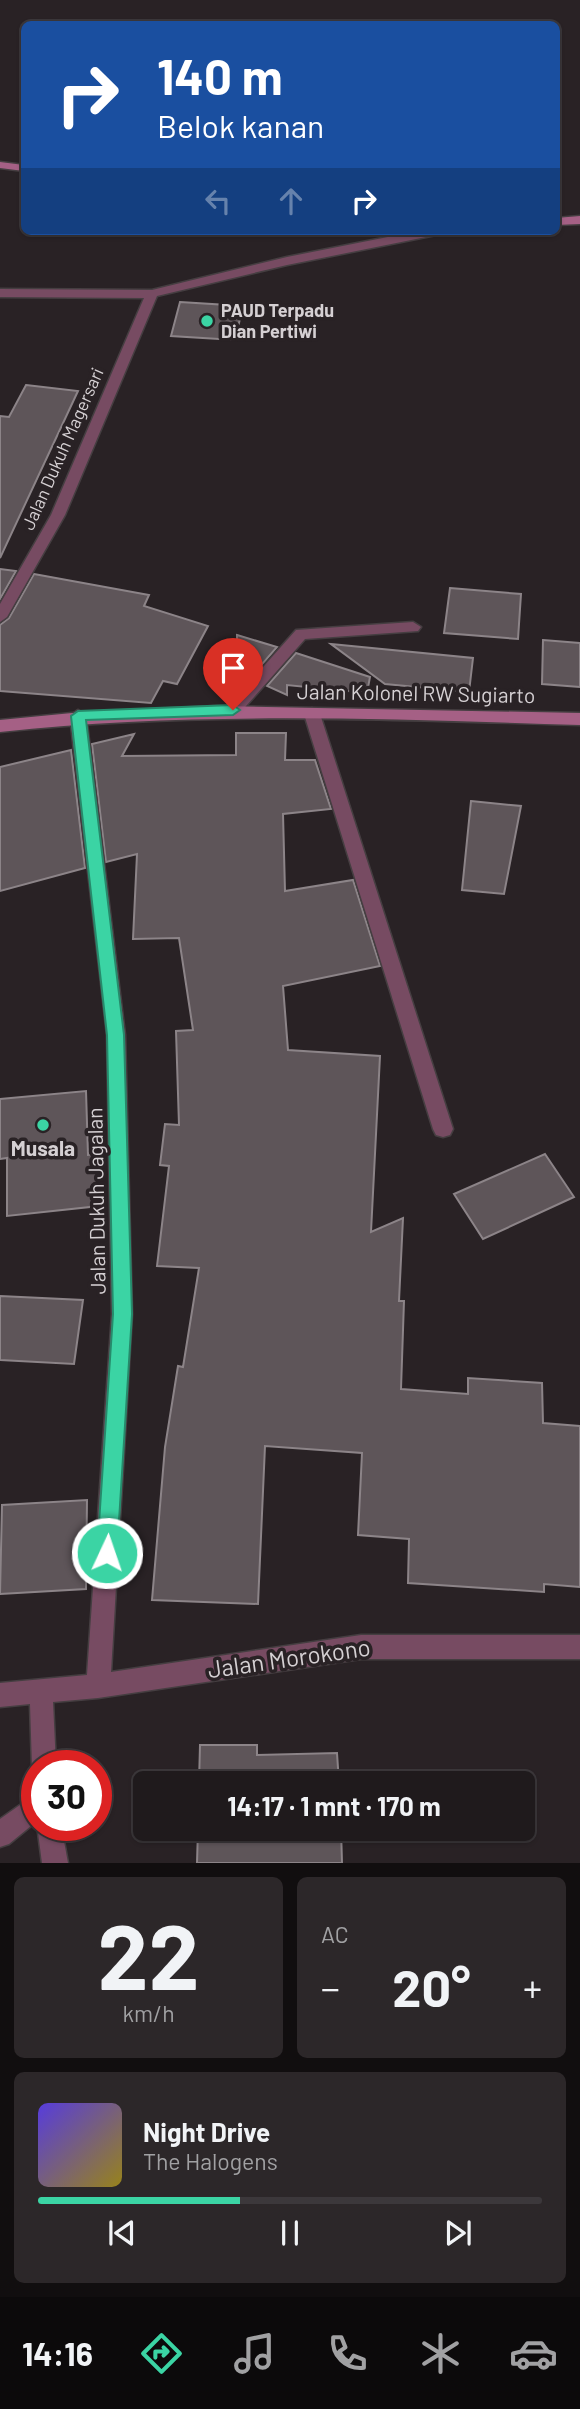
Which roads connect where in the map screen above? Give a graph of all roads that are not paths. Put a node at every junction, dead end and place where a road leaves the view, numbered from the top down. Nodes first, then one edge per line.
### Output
1 (0, 165) edge
2 (21, 168) edge
3 (580, 220) edge
4 (560, 222) edge
5 (416, 235) edge
6 (0, 293) edge
7 (152, 294) junction
8 (0, 617) edge
9 (413, 627) dead end
10 (233, 710) junction
11 (312, 713) junction
12 (78, 716) junction
13 (580, 719) edge
14 (0, 726) edge
15 (443, 1129) dead end
16 (580, 1647) edge
17 (98, 1686) junction
18 (41, 1691) junction
19 (0, 1695) edge
20 (43, 1750) edge
21 (21, 1818) edge
22 (0, 1835) edge
23 (52, 1841) edge
24 (55, 1863) edge

1 - 2 main road
3 - 4 main road
5 - 7 street
6 - 7 street
7 - 8 street, Jalan Dukuh Magersari
9 - 10 street
10 - 11 main road, Jalan Kolonel RW Sugiarto
10 - 12 main road, Jalan Kolonel RW Sugiarto
11 - 13 main road, Jalan Kolonel RW Sugiarto
11 - 15 street
12 - 14 main road, Jalan Kolonel RW Sugiarto
12 - 17 street, Jalan Dukuh Jagalan
16 - 17 street, Jalan Morokono
17 - 18 street, Jalan Morokono
18 - 19 street, Jalan Morokono
18 - 20 street
21 - 22 street
23 - 24 street

